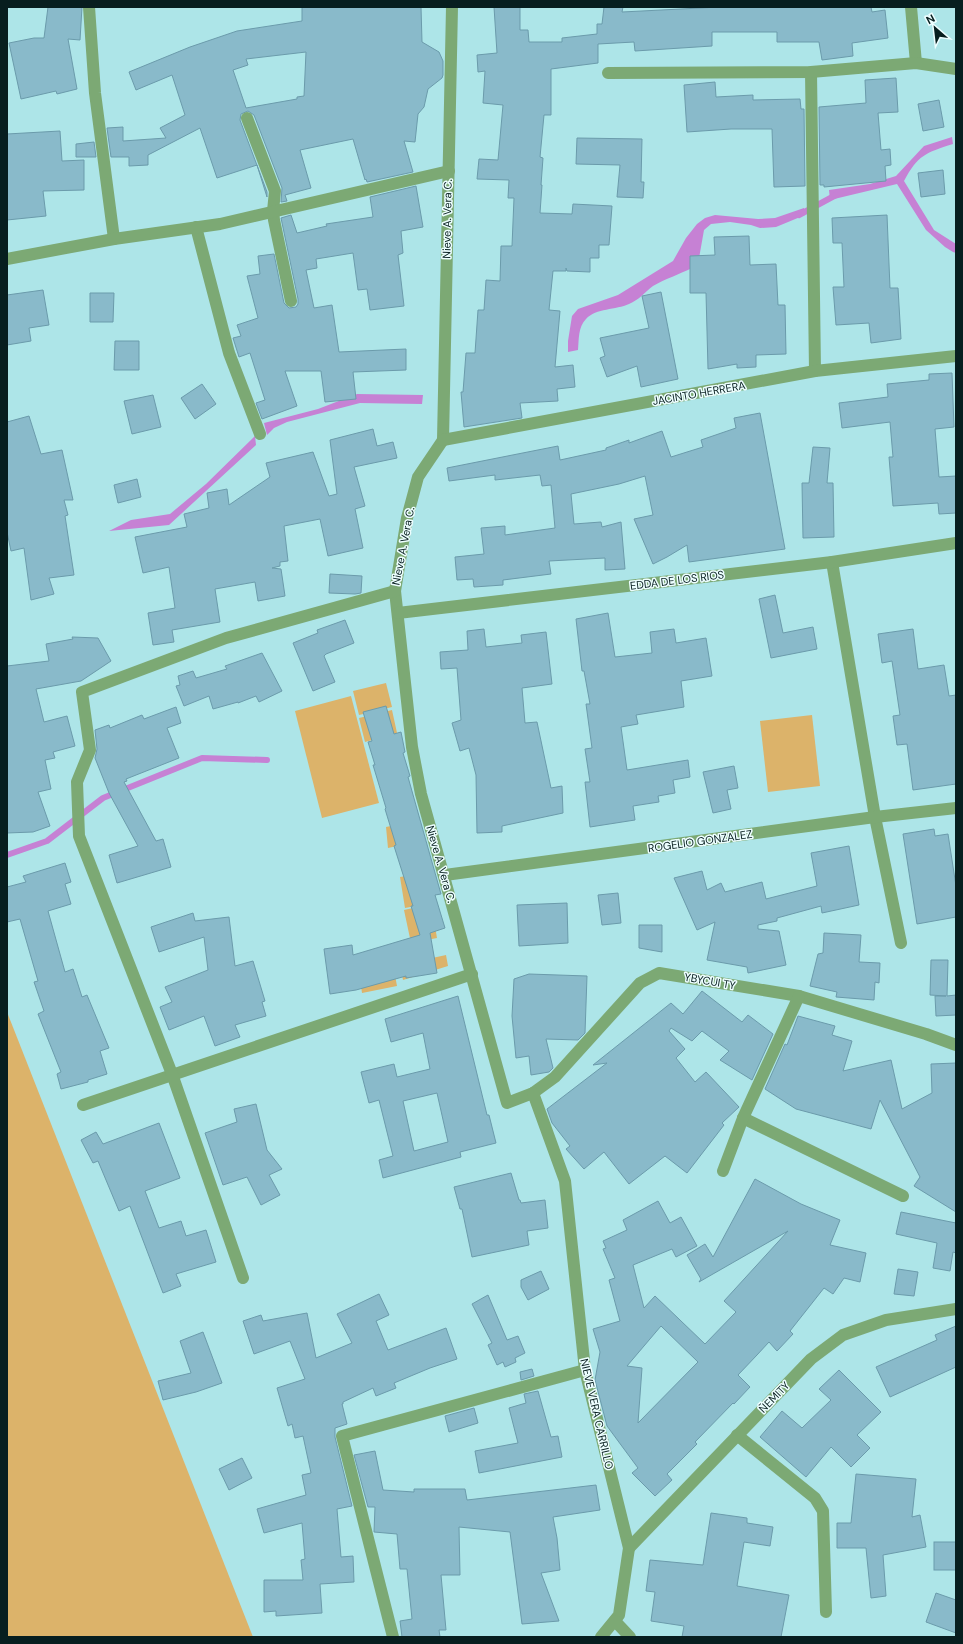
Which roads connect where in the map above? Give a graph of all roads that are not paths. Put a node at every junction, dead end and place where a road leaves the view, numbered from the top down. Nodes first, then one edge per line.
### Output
1 (88, 7) edge
2 (452, 7) edge
3 (910, 7) edge
4 (916, 63) junction
5 (956, 68) edge
6 (811, 72) junction
7 (608, 73) dead end
8 (247, 118) dead end
9 (448, 171) junction
10 (273, 211) junction
11 (196, 227) junction
12 (114, 240) junction
13 (7, 259) edge
14 (291, 301) dead end
15 (956, 356) edge
16 (816, 371) junction
17 (260, 434) dead end
18 (443, 440) junction
19 (956, 543) edge
20 (832, 562) junction
21 (395, 591) junction
22 (398, 613) junction
23 (956, 808) edge
24 (875, 817) junction
25 (445, 875) junction
26 (901, 943) dead end
27 (472, 974) junction
28 (799, 996) junction
29 (956, 1045) edge
30 (172, 1074) junction
31 (533, 1093) junction
32 (507, 1103) joint
33 (83, 1105) dead end
34 (744, 1118) junction
35 (724, 1171) dead end
36 (903, 1196) dead end
37 (243, 1278) dead end
38 (956, 1309) edge
39 (585, 1370) junction
40 (737, 1435) junction
41 (629, 1548) junction
42 (826, 1612) dead end
43 (614, 1621) junction
44 (393, 1637) edge
45 (601, 1637) edge
46 (630, 1637) edge

1 - 12 street
2 - 9 street, Nieve A. Vera C.
3 - 4 street
4 - 5 street
4 - 6 street
6 - 7 street
6 - 16 street
8 - 10 street
9 - 10 street
9 - 18 street, Nieve A. Vera C.
10 - 11 street
10 - 14 street
11 - 12 street
11 - 17 street
12 - 13 street
15 - 16 street, JACINTO HERRERA
16 - 18 street, JACINTO HERRERA
18 - 21 street, Nieve A. Vera C.
19 - 20 street, EDDA DE LOS RIOS
20 - 22 street, EDDA DE LOS RIOS
20 - 24 street
21 - 22 street, Nieve A. Vera C.
21 - 30 street
22 - 25 street, Nieve A. Vera C.
23 - 24 street, ROGELIO GONZALEZ
24 - 25 street, ROGELIO GONZALEZ
24 - 26 street
25 - 27 street, Nieve A. Vera C.
27 - 30 street
27 - 32 street, Nieve A. Vera C.
28 - 29 street, YBYCUI TY
28 - 31 street, YBYCUI TY
28 - 34 street
30 - 33 street
30 - 37 street
31 - 32 street, YBYCUI TY
31 - 39 street, NIEVE VERA CARRILLO
34 - 35 street
34 - 36 street
38 - 40 street, ÑEMITY
39 - 41 street, NIEVE VERA CARRILLO
39 - 44 street
40 - 41 street, ÑEMITY
40 - 42 street
41 - 43 street, NIEVE VERA CARRILLO
43 - 45 street, NIEVE VERA CARRILLO
43 - 46 street

